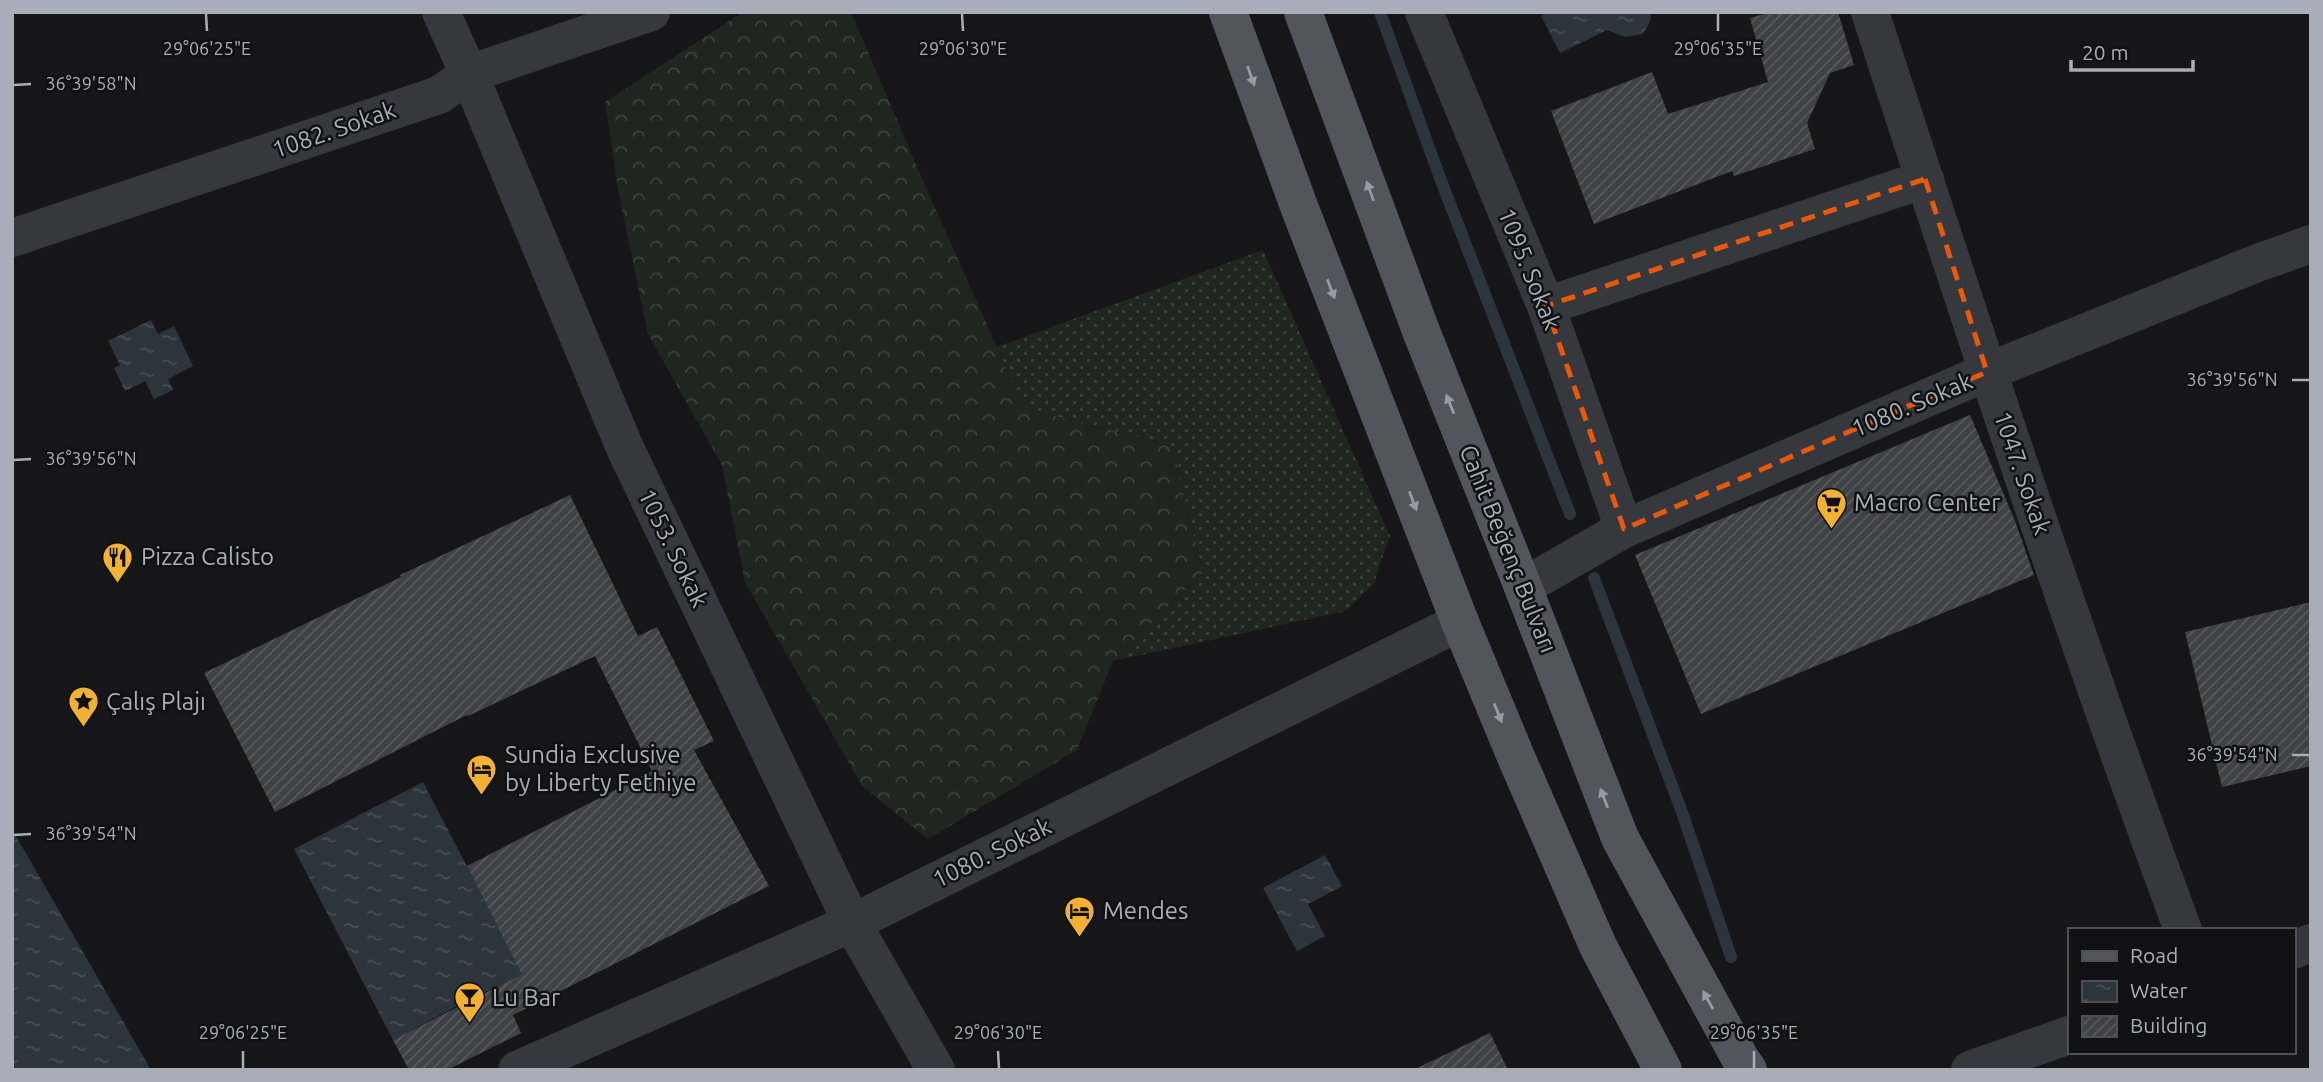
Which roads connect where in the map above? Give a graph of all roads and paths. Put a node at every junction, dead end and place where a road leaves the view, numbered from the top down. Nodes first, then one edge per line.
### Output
1 (441, 12) edge
2 (651, 12) edge
3 (1228, 12) edge
4 (1303, 12) edge
5 (1424, 12) edge
6 (1870, 12) edge
7 (470, 74) junction
8 (1925, 179) junction
9 (12, 238) edge
10 (2311, 244) edge
11 (1546, 306) junction
12 (1987, 372) junction
13 (1624, 529) junction
14 (1523, 587) junction
15 (1460, 622) junction
16 (852, 923) junction
17 (2182, 928) edge
18 (2068, 1035) edge
19 (1742, 1067) edge
20 (517, 1070) edge
21 (936, 1070) edge
22 (1663, 1070) edge
23 (1970, 1070) edge

1 - 7 street, 1053. Sokak
2 - 7 street, 1082. Sokak
3 -> 15 main road
14 -> 4 main road, Cahit Beğenç Bulvarı
5 - 11 street, 1095. Sokak
6 - 8 street, 1047. Sokak
7 - 9 street, 1082. Sokak
7 - 16 street, 1053. Sokak
8 - 11 street
8 - 12 street, 1047. Sokak
10 - 12 street, 1080. Sokak
11 - 13 street, 1095. Sokak
12 - 13 street, 1080. Sokak
12 - 17 street, 1047. Sokak
13 - 14 street, 1080. Sokak
19 -> 14 main road, Cahit Beğenç Bulvarı
15 - 16 street, 1080. Sokak
15 -> 22 main road
16 - 20 street, 1080. Sokak
16 - 21 street, 1053. Sokak
18 - 23 street

